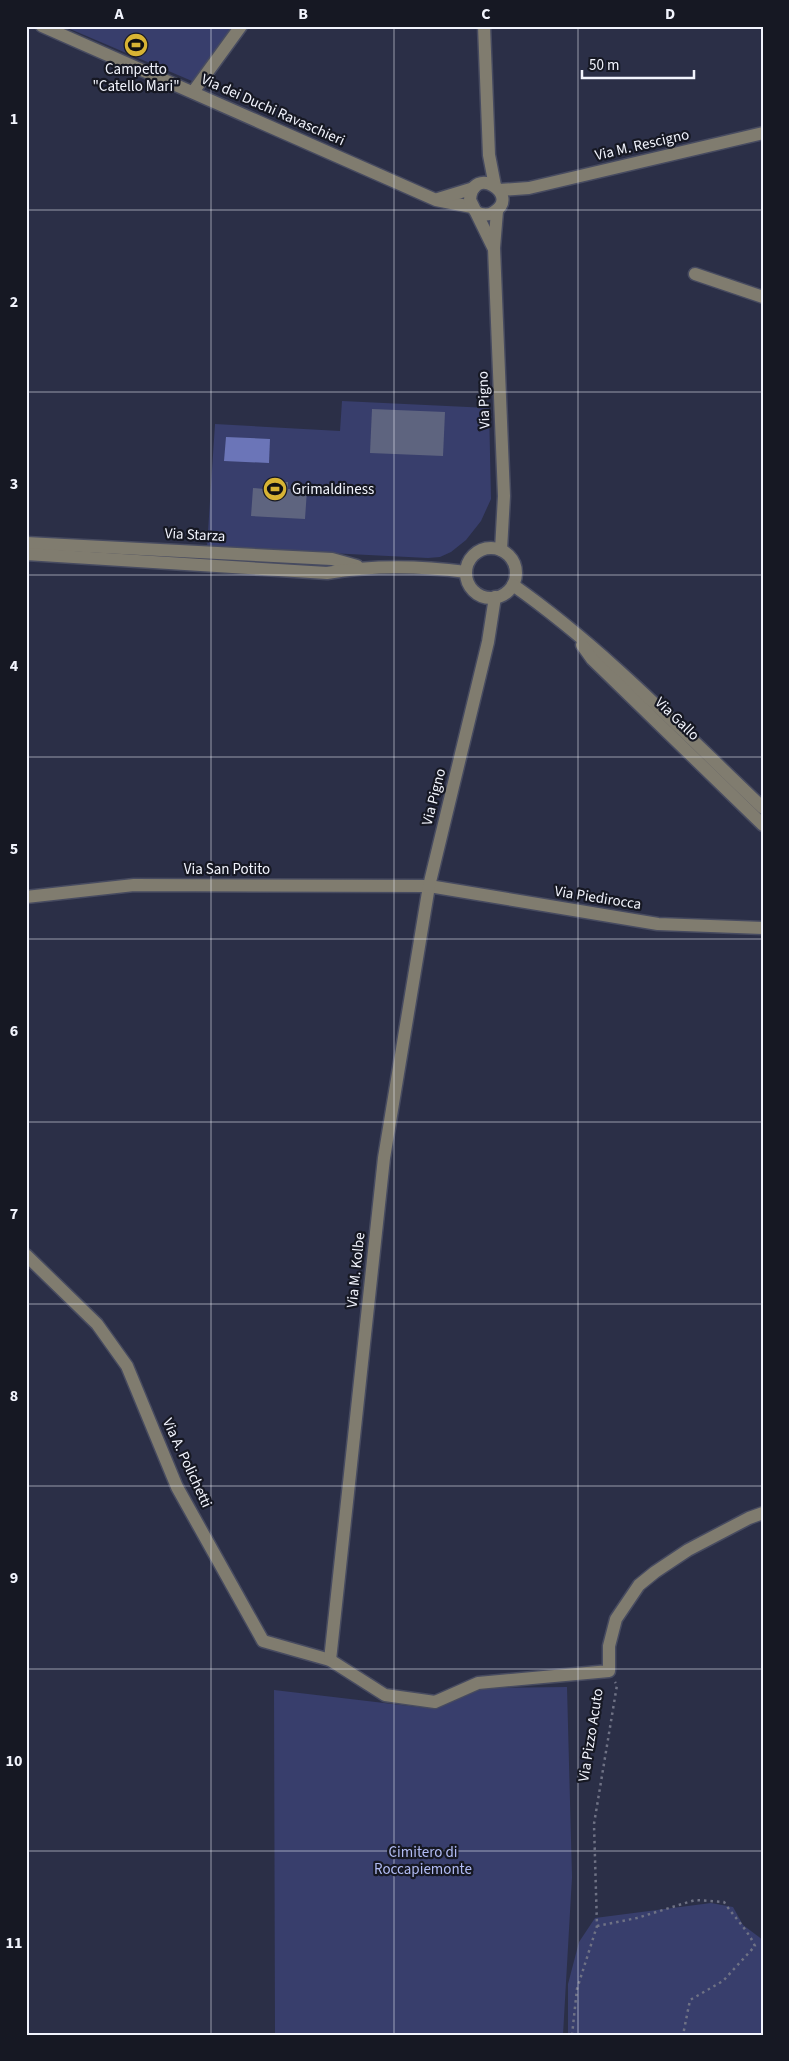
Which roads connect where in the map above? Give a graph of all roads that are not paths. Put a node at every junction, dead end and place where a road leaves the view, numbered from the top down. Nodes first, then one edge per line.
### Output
1 (42, 26) edge
2 (241, 26) edge
3 (484, 26) edge
4 (231, 32) edge
5 (193, 92) junction
6 (763, 133) edge
7 (489, 155) junction
8 (477, 186) junction
9 (497, 188) junction
10 (529, 188) junction
11 (436, 200) junction
12 (498, 208) junction
13 (474, 209) junction
14 (494, 248) junction
15 (696, 274) dead end
16 (763, 297) edge
17 (26, 543) edge
18 (501, 550) junction
19 (26, 554) edge
20 (362, 567) junction
21 (466, 572) junction
22 (513, 585) junction
23 (495, 597) junction
24 (573, 633) junction
25 (763, 808) edge
26 (763, 825) edge
27 (429, 886) junction
28 (26, 897) edge
29 (763, 928) edge
30 (26, 1255) edge
31 (763, 1513) edge
32 (330, 1660) junction

1 - 5 street, Via dei Duchi Ravaschieri
2 - 4 street
3 - 7 street
4 - 5 street
5 - 11 street, Via dei Duchi Ravaschieri
6 - 10 street, Via M. Rescigno
7 - 8 street
7 - 9 street
8 - 9 street
8 - 11 street
8 - 13 street
9 - 10 street, Via M. Rescigno
9 - 12 street
10 - 12 street, Via M. Rescigno
11 - 13 street, Via dei Duchi Ravaschieri
12 - 13 street
12 - 14 street, Via Pigno
13 - 14 street, Via Pigno
14 - 18 street, Via Pigno
15 - 16 street
17 - 20 street, Via Starza
18 - 21 street
18 - 22 street
19 - 20 street, Via Starza
20 - 21 street, Via Starza
21 - 23 street
22 - 23 street
22 - 24 street, Via Gallo
23 - 27 street, Via Pigno
24 - 25 street, Via Gallo
24 - 26 street, Via Gallo
27 - 28 street, Via San Potito
27 - 29 street, Via Piedirocca
27 - 32 street, Via M. Kolbe
30 - 32 street, Via A. Polichetti
31 - 32 street, Via Pizzo Acuto

